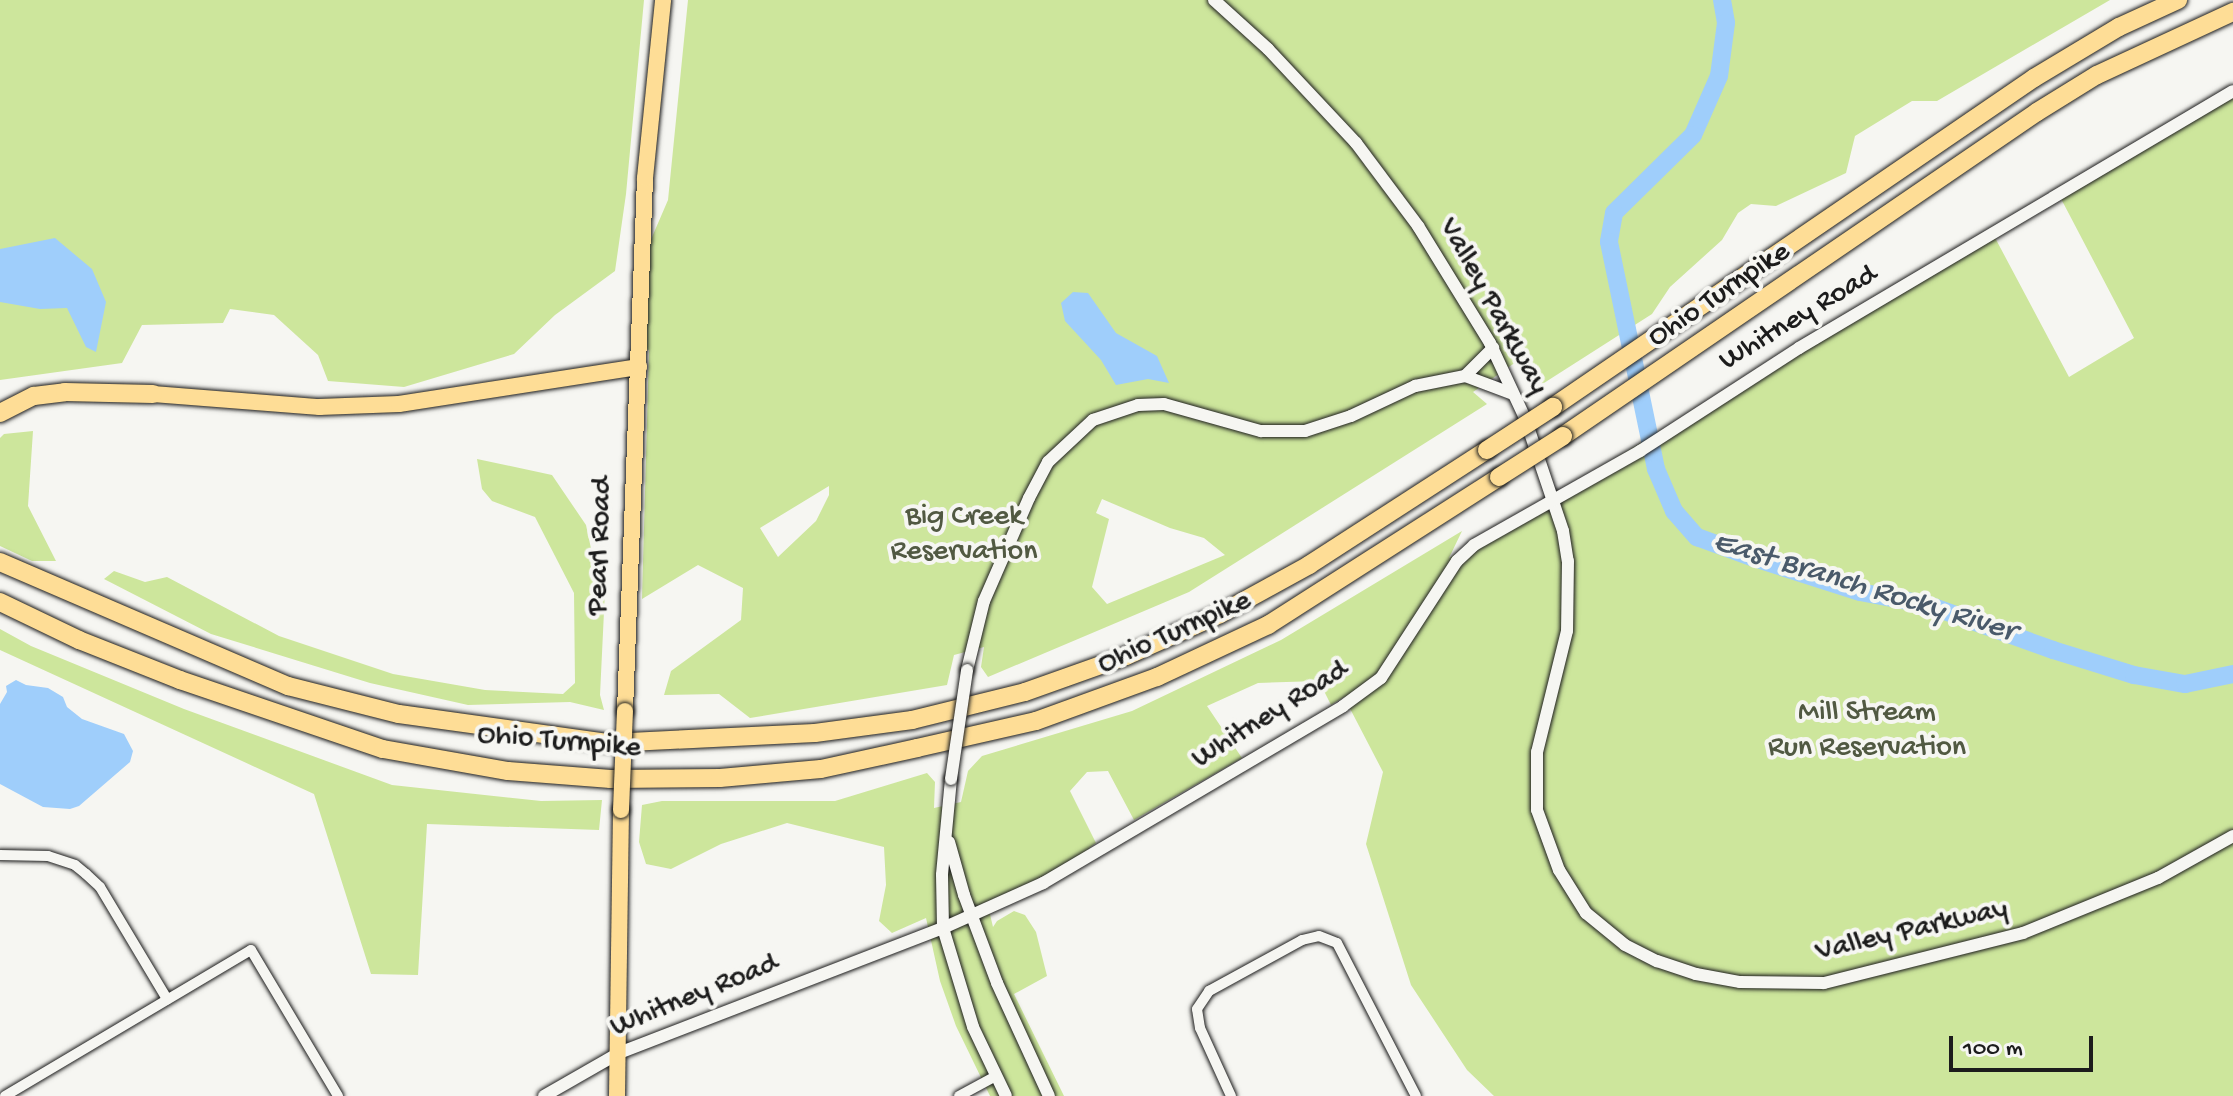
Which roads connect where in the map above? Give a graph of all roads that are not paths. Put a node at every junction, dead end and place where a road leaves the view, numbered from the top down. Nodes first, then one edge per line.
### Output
1 (663, 0) edge
2 (1214, 0) edge
3 (2178, 0) edge
4 (2233, 12) edge
5 (2233, 91) edge
6 (1493, 348) junction
7 (639, 367) junction
8 (1465, 376) junction
9 (153, 394) junction
10 (1513, 394) junction
11 (0, 403) edge
12 (0, 413) edge
13 (1553, 499) junction
14 (0, 562) edge
15 (0, 602) edge
16 (946, 827) junction
17 (2233, 836) edge
18 (0, 855) edge
19 (971, 916) junction
20 (943, 928) junction
21 (167, 999) junction
22 (619, 1053) junction
23 (996, 1076) junction
24 (5, 1096) edge
25 (338, 1096) edge
26 (544, 1096) edge
27 (617, 1096) edge
28 (959, 1096) edge
29 (1006, 1096) edge
30 (1049, 1096) edge
31 (1231, 1096) edge
32 (1416, 1096) edge

1 - 7 main road, Pearl Road
2 - 6 street, Valley Parkway
3 - 14 highway, Ohio Turnpike, bridge
4 - 15 highway, Ohio Turnpike, bridge
5 - 13 street, Whitney Road
6 - 8 street
6 - 10 street, Valley Parkway
7 - 9 main road
7 - 22 main road, Pearl Road, bridge
8 - 10 street
8 - 16 street, bridge
9 - 11 highway
9 - 12 highway
10 - 13 street, Valley Parkway
13 - 17 street, Valley Parkway
13 - 19 street, Whitney Road
16 - 19 street
16 - 20 street
18 - 21 street
19 - 20 street, Whitney Road
19 - 30 street
20 - 22 street, Whitney Road
20 - 23 street
21 - 24 street
21 - 25 street
22 - 26 street, Whitney Road
22 - 27 main road, Pearl Road
23 - 28 street
23 - 29 street
31 - 32 street

